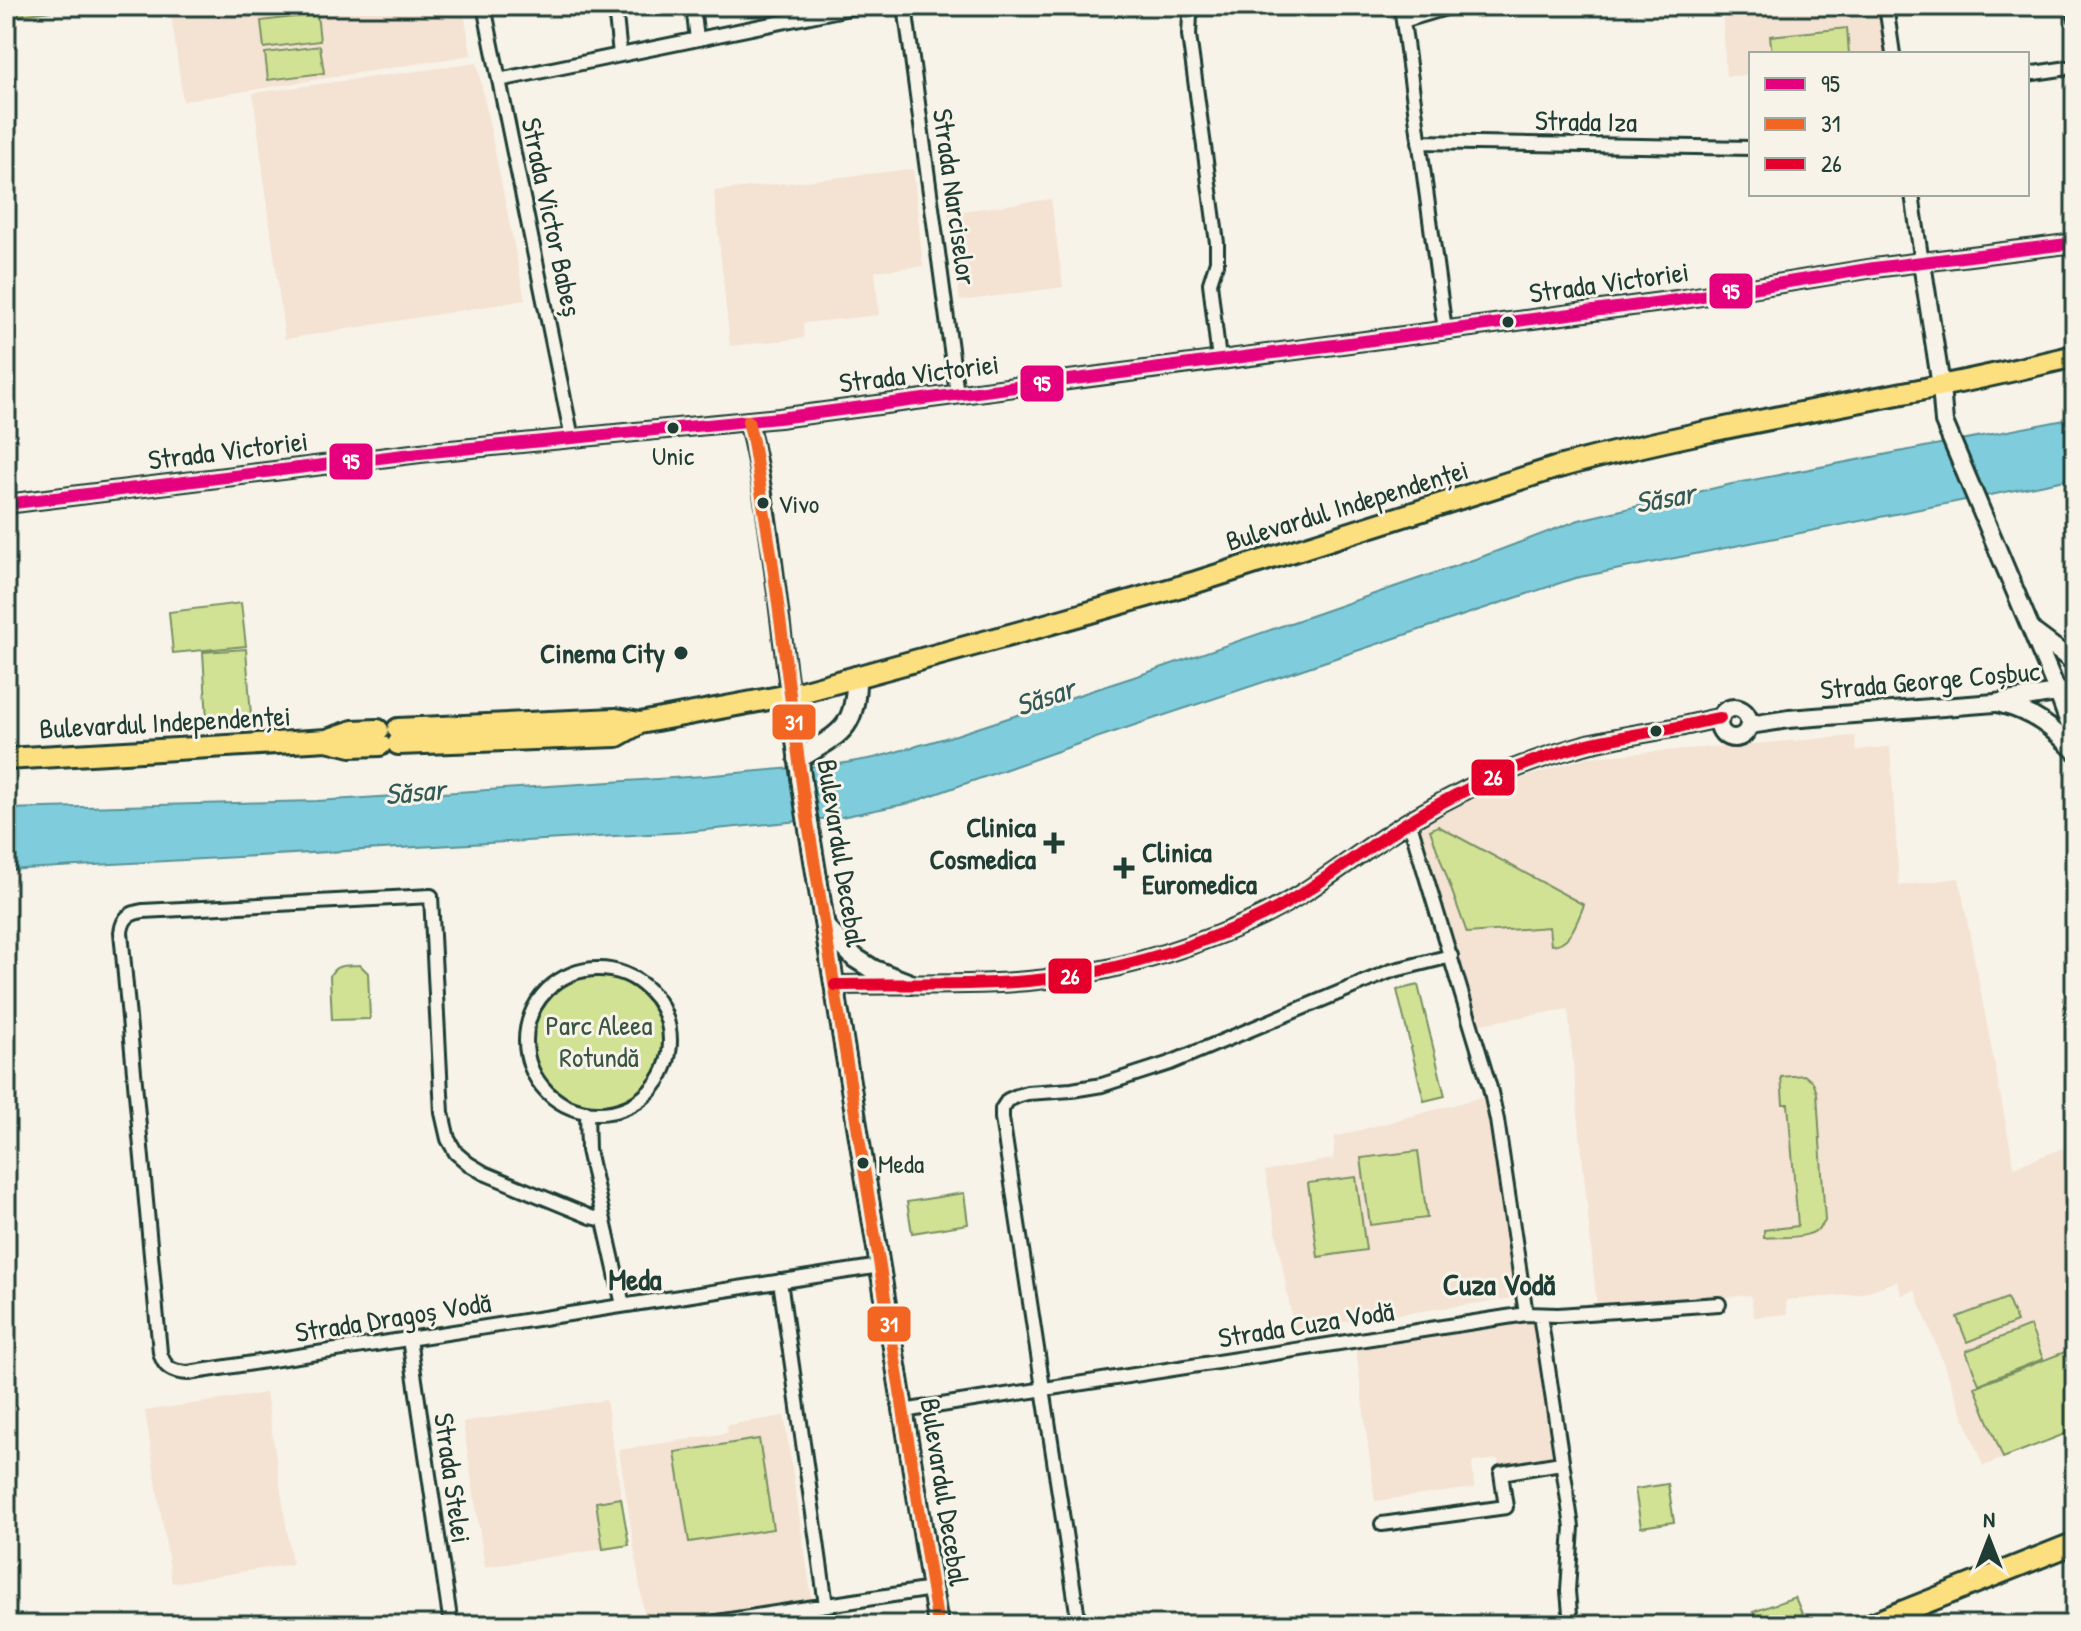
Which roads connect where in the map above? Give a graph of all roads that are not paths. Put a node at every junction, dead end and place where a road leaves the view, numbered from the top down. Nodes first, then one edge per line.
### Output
1 (484, 6) edge
2 (615, 6) edge
3 (693, 6) edge
4 (859, 6) edge
5 (905, 6) edge
6 (1196, 6) edge
7 (1401, 6) edge
8 (1453, 6) edge
9 (1886, 6) edge
10 (2073, 6) edge
11 (2075, 17) edge
12 (1403, 21) junction
13 (697, 39) junction
14 (1893, 52) edge
15 (620, 55) junction
16 (2075, 67) edge
17 (2029, 74) edge
18 (499, 80) junction
19 (1419, 142) junction
20 (1749, 148) edge
21 (1912, 196) edge
22 (2075, 243) edge
23 (1922, 263) junction
24 (1445, 330) junction
25 (2075, 356) edge
26 (1219, 360) junction
27 (1941, 386) junction
28 (957, 394) junction
29 (748, 421) junction
30 (572, 438) junction
31 (6, 504) edge
32 (2033, 631) junction
33 (2075, 663) edge
34 (856, 676) junction
35 (2067, 692) edge
36 (790, 695) junction
37 (1995, 703) junction
38 (1748, 720) junction
39 (1720, 723) junction
40 (2075, 739) edge
41 (2075, 751) edge
42 (6, 759) edge
43 (798, 759) junction
44 (1409, 820) junction
45 (825, 927) junction
46 (1451, 956) junction
47 (910, 984) junction
48 (835, 985) junction
49 (587, 1112) junction
50 (604, 1220) junction
51 (880, 1266) junction
52 (780, 1281) junction
53 (1719, 1304) dead end
54 (623, 1305) junction
55 (1526, 1314) junction
56 (1540, 1315) junction
57 (409, 1339) junction
58 (1043, 1389) junction
59 (903, 1411) junction
60 (1561, 1463) junction
61 (1382, 1524) dead end
62 (2075, 1543) edge
63 (932, 1589) junction
64 (826, 1605) junction
65 (451, 1625) edge
66 (697, 1625) edge
67 (938, 1625) edge
68 (1079, 1625) edge
69 (1571, 1625) edge
70 (1869, 1625) edge

1 - 18 street, Strada Victor Babeș
2 - 15 street
3 - 13 street
4 - 13 street
5 - 28 street, Strada Narciselor
6 - 26 street
7 - 12 street
8 - 12 street
9 - 14 street
10 - 11 street
12 - 19 street
13 - 15 street
15 - 18 street
16 - 17 street
18 - 30 street, Strada Victor Babeș
19 - 20 street, Strada Iza
19 - 24 street
21 - 23 street
22 - 23 street, Strada Victoriei
23 - 24 street, Strada Victoriei
23 - 27 street
24 - 26 street, Strada Victoriei
25 - 27 main road, Bulevardul Independenței
26 - 28 street, Strada Victoriei
27 - 32 street
27 - 34 main road, Bulevardul Independenței
28 - 29 street, Strada Victoriei
29 - 30 street, Strada Victoriei
29 - 36 street, Bulevardul Decebal
30 - 31 street, Strada Victoriei
32 - 33 street
32 - 35 street
34 - 36 main road, Bulevardul Independenței
34 - 43 main road
35 - 37 street, Strada George Coșbuc
35 - 40 street
36 - 42 main road, Bulevardul Independenței
36 - 43 main road, Bulevardul Decebal
37 - 38 street, Strada George Coșbuc
37 - 41 street
38 - 39 street, Strada George Coșbuc
38 - 39 street, Strada George Coșbuc
39 - 44 street, Strada George Coșbuc
43 - 45 main road, Bulevardul Decebal
44 - 46 street
44 - 47 street, Strada George Coșbuc
45 - 47 main road
45 - 48 main road, Bulevardul Decebal
46 - 55 street
46 - 58 street
47 - 48 street, Strada George Coșbuc
48 - 51 main road, Bulevardul Decebal
49 - 49 street
49 - 50 street
50 - 54 street
50 - 57 street, Strada Dragoș Vodă
51 - 52 street, Strada Dragoș Vodă
51 - 59 main road, Bulevardul Decebal
52 - 54 street, Strada Dragoș Vodă
52 - 64 street
53 - 56 street, Strada Cuza Vodă
54 - 57 street, Strada Dragoș Vodă
55 - 56 street, Strada Cuza Vodă
55 - 58 street, Strada Cuza Vodă
56 - 60 street
57 - 65 street, Strada Stelei
58 - 59 street, Strada Cuza Vodă
58 - 68 street
59 - 63 main road, Bulevardul Decebal
60 - 61 street
60 - 69 street
62 - 70 main road
63 - 64 street
63 - 67 main road, Bulevardul Decebal
64 - 66 street

